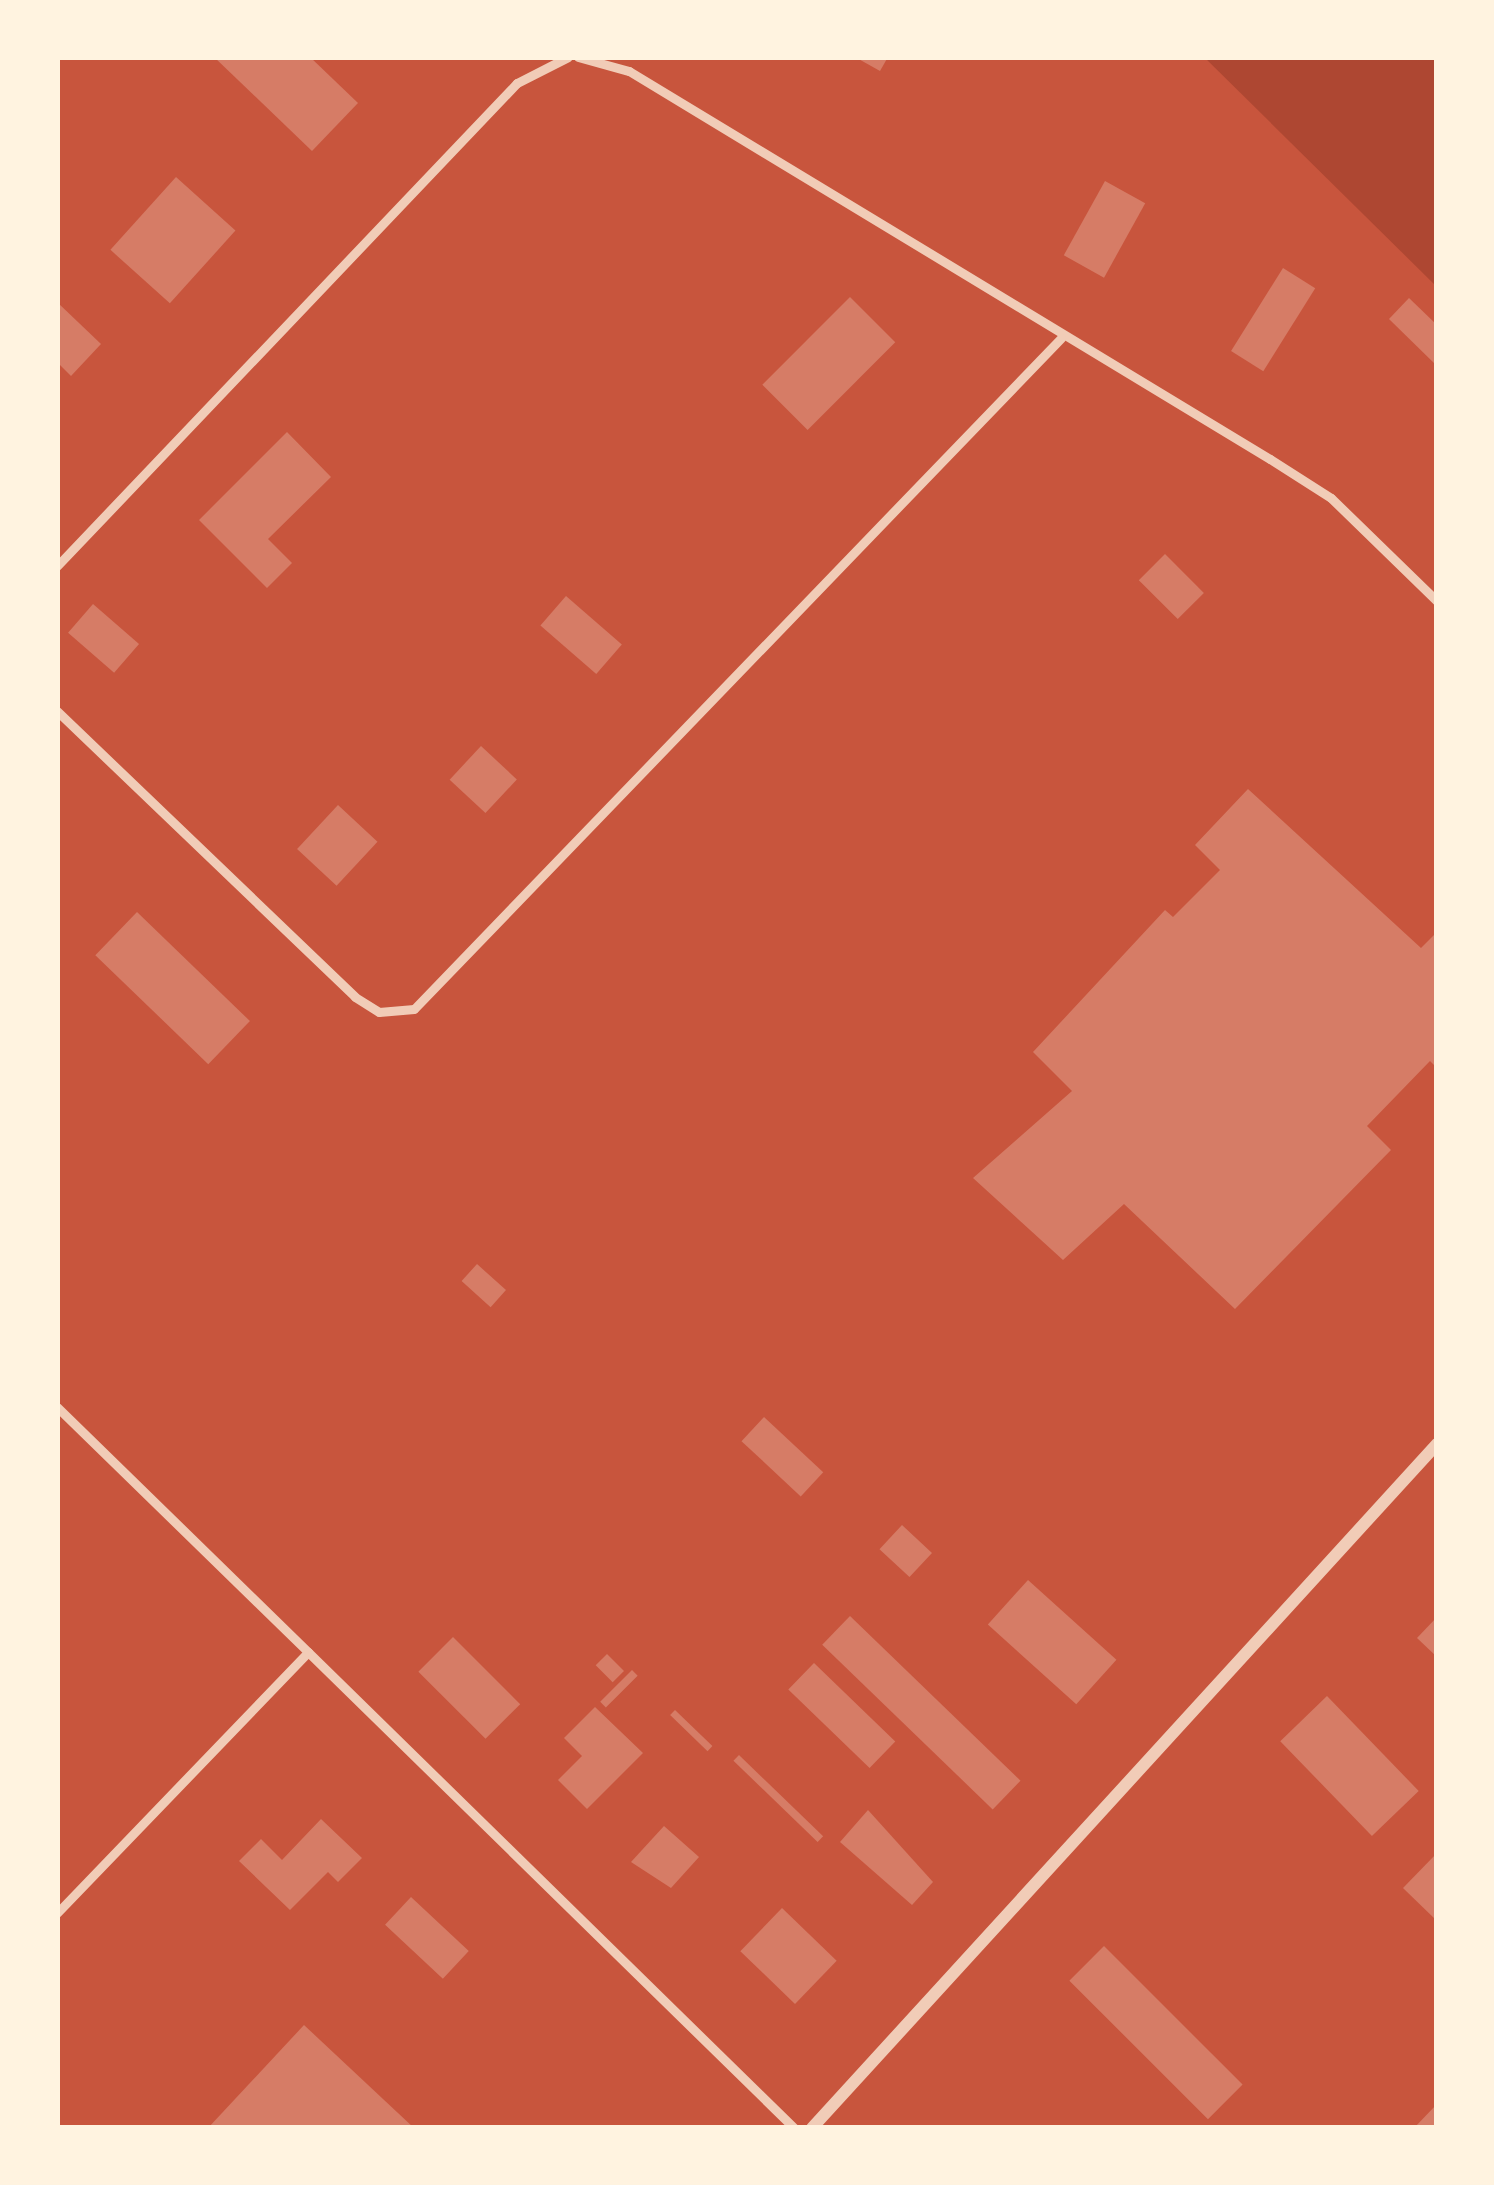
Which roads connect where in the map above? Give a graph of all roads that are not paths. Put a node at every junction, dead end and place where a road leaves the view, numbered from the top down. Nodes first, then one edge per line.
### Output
1 (568, 57) edge
2 (578, 57) edge
3 (1061, 338) junction
4 (57, 566) edge
5 (1437, 601) edge
6 (57, 711) edge
7 (57, 1407) edge
8 (1437, 1444) edge
9 (308, 1652) junction
10 (57, 1913) edge
11 (794, 2128) edge
12 (812, 2128) edge

1 - 4 street
2 - 3 street
3 - 5 street
3 - 6 street
7 - 9 street
8 - 12 street
9 - 10 street
9 - 11 street

